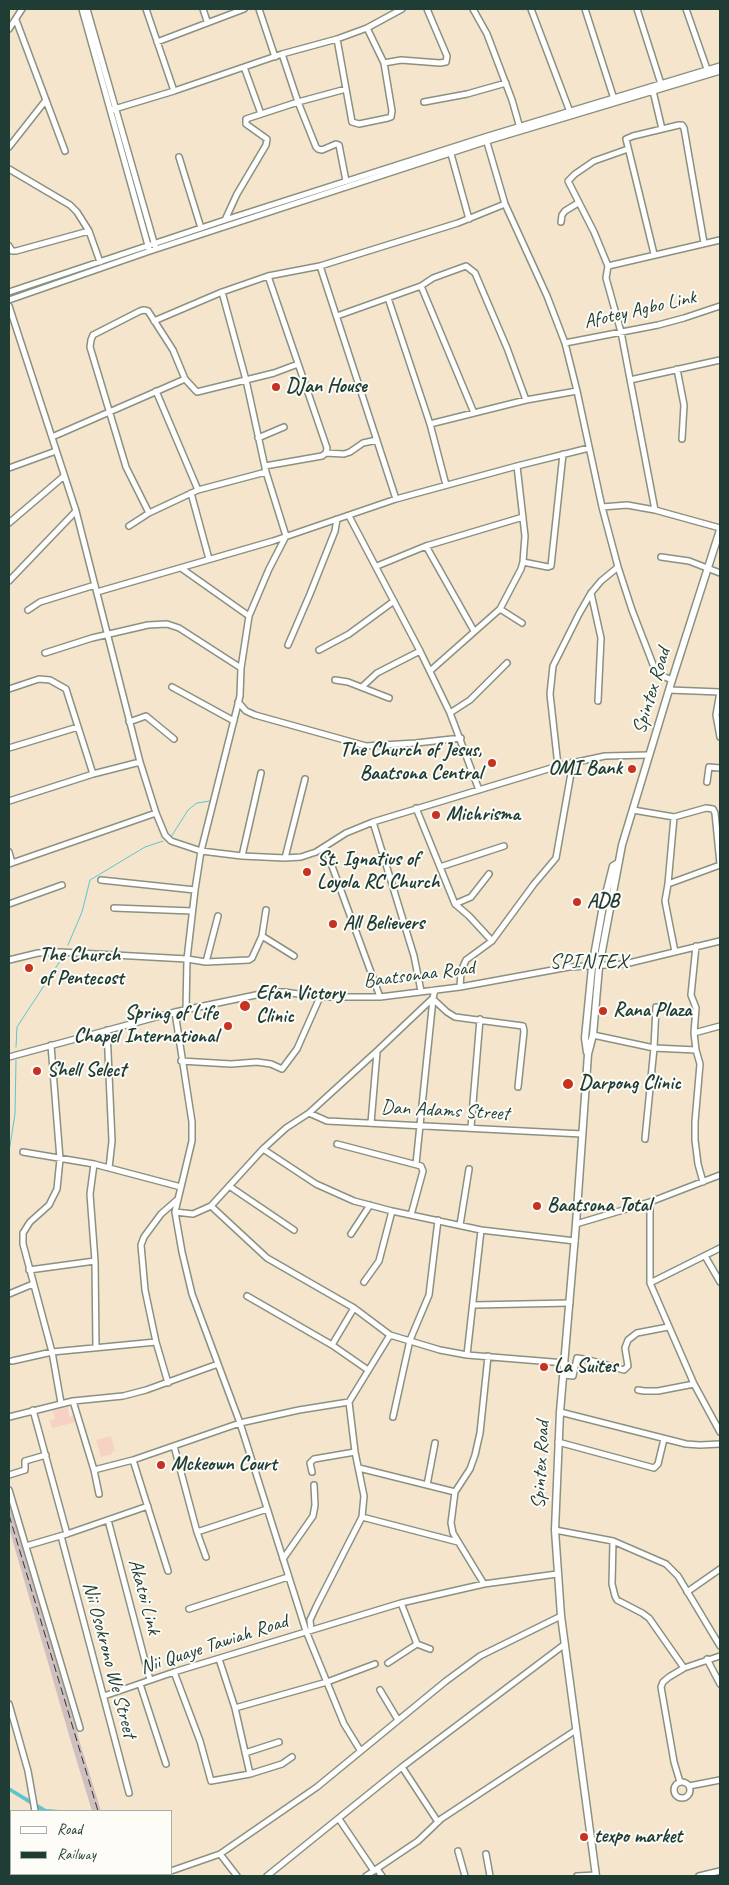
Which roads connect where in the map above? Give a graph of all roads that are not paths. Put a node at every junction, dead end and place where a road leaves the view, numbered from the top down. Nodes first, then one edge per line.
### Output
1 (82, 9) edge
2 (87, 9) edge
3 (146, 9) edge
4 (203, 9) edge
5 (244, 9) edge
6 (259, 9) edge
7 (402, 9) edge
8 (427, 9) edge
9 (473, 9) edge
10 (531, 9) edge
11 (585, 9) edge
12 (637, 9) edge
13 (686, 9) edge
14 (20, 10) edge
15 (16, 20) junction
16 (207, 21) junction
17 (367, 28) junction
18 (9, 29) edge
19 (337, 39) junction
20 (157, 42) junction
21 (282, 54) junction
22 (275, 57) junction
23 (384, 63) junction
24 (720, 66) edge
25 (244, 67) junction
26 (707, 69) junction
27 (720, 71) edge
28 (506, 83) junction
29 (660, 84) junction
30 (346, 89) junction
31 (174, 91) junction
32 (653, 91) junction
33 (614, 99) junction
34 (46, 100) junction
35 (298, 102) junction
36 (424, 102) dead end
37 (113, 109) junction
38 (570, 112) junction
39 (261, 114) junction
40 (520, 129) junction
41 (662, 129) junction
42 (486, 139) junction
43 (9, 148) edge
44 (628, 149) junction
45 (65, 151) dead end
46 (451, 154) junction
47 (179, 156) dead end
48 (9, 169) edge
49 (346, 181) junction
50 (578, 202) junction
51 (505, 204) junction
52 (469, 218) junction
53 (226, 220) junction
54 (561, 222) dead end
55 (201, 228) junction
56 (88, 231) junction
57 (720, 240) edge
58 (704, 243) junction
59 (9, 246) edge
60 (152, 248) junction
61 (654, 254) junction
62 (100, 262) junction
63 (320, 266) junction
64 (608, 266) junction
65 (268, 276) junction
66 (421, 286) junction
67 (9, 292) edge
68 (222, 292) junction
69 (388, 298) junction
70 (9, 300) edge
71 (9, 306) edge
72 (720, 306) edge
73 (336, 316) junction
74 (154, 321) junction
75 (620, 332) junction
76 (565, 343) junction
77 (720, 360) edge
78 (298, 364) junction
79 (677, 369) junction
80 (185, 379) junction
81 (246, 380) junction
82 (630, 380) junction
83 (156, 391) junction
84 (578, 391) junction
85 (526, 400) junction
86 (109, 412) junction
87 (474, 413) junction
88 (430, 424) junction
89 (284, 427) dead end
90 (52, 437) junction
91 (258, 438) junction
92 (682, 439) dead end
93 (377, 440) junction
94 (589, 448) junction
95 (56, 451) junction
96 (326, 453) junction
97 (563, 454) junction
98 (517, 466) junction
99 (9, 468) edge
100 (266, 469) junction
101 (64, 476) junction
102 (446, 485) junction
103 (198, 490) junction
104 (192, 493) junction
105 (396, 499) junction
106 (602, 506) junction
107 (655, 510) junction
108 (76, 512) junction
109 (149, 513) junction
110 (348, 516) junction
111 (523, 518) junction
112 (337, 519) junction
113 (9, 523) edge
114 (129, 526) dead end
115 (720, 529) edge
116 (286, 536) junction
117 (426, 546) junction
118 (661, 557) dead end
119 (209, 559) junction
120 (523, 562) junction
121 (376, 566) junction
122 (618, 567) junction
123 (708, 567) junction
124 (181, 568) junction
125 (720, 572) edge
126 (9, 581) edge
127 (95, 585) junction
128 (97, 592) junction
129 (591, 593) junction
130 (394, 601) junction
131 (500, 609) junction
132 (28, 610) dead end
133 (249, 616) junction
134 (522, 623) dead end
135 (474, 631) junction
136 (106, 635) junction
137 (288, 645) dead end
138 (319, 650) dead end
139 (420, 651) junction
140 (45, 653) dead end
141 (507, 663) dead end
142 (240, 668) junction
143 (430, 671) junction
144 (335, 680) dead end
145 (672, 680) junction
146 (363, 686) junction
147 (172, 687) dead end
148 (9, 689) edge
149 (669, 690) junction
150 (720, 692) edge
151 (390, 698) dead end
152 (598, 701) dead end
153 (238, 702) junction
154 (450, 714) junction
155 (234, 721) junction
156 (129, 722) junction
157 (78, 727) junction
158 (461, 738) junction
159 (720, 738) edge
160 (174, 739) dead end
161 (9, 748) edge
162 (649, 755) junction
163 (140, 762) junction
164 (573, 762) junction
165 (558, 766) junction
166 (720, 768) edge
167 (261, 773) dead end
168 (93, 774) junction
169 (305, 779) dead end
170 (708, 782) dead end
171 (479, 790) junction
172 (9, 801) edge
173 (416, 808) junction
174 (633, 810) junction
175 (156, 813) junction
176 (674, 817) junction
177 (373, 822) junction
178 (504, 846) dead end
179 (325, 847) junction
180 (201, 851) junction
181 (9, 852) edge
182 (242, 856) junction
183 (285, 858) junction
184 (10, 864) edge
185 (720, 864) edge
186 (440, 867) junction
187 (489, 874) dead end
188 (101, 880) dead end
189 (668, 884) junction
190 (62, 885) dead end
191 (195, 890) junction
192 (9, 904) edge
193 (455, 904) junction
194 (114, 908) dead end
195 (266, 910) dead end
196 (192, 911) junction
197 (218, 916) dead end
198 (262, 936) junction
199 (720, 940) edge
200 (492, 941) junction
201 (696, 946) junction
202 (675, 952) junction
203 (294, 956) dead end
204 (187, 959) junction
205 (9, 960) edge
206 (206, 962) junction
207 (595, 967) junction
208 (460, 987) junction
209 (435, 990) junction
210 (421, 991) junction
211 (320, 997) junction
212 (380, 997) junction
213 (433, 998) junction
214 (656, 1008) dead end
215 (186, 1010) junction
216 (175, 1012) junction
217 (480, 1019) junction
218 (720, 1026) edge
219 (107, 1030) junction
220 (694, 1033) junction
221 (593, 1035) junction
222 (51, 1045) junction
223 (654, 1048) junction
224 (696, 1050) junction
225 (377, 1051) junction
226 (588, 1054) junction
227 (9, 1057) edge
228 (182, 1061) junction
229 (518, 1087) dead end
230 (309, 1112) junction
231 (371, 1123) junction
232 (420, 1125) junction
233 (471, 1127) junction
234 (582, 1134) junction
235 (645, 1139) dead end
236 (337, 1144) dead end
237 (263, 1149) junction
238 (23, 1152) dead end
239 (60, 1159) junction
240 (94, 1164) junction
241 (416, 1164) junction
242 (110, 1168) junction
243 (469, 1169) dead end
244 (720, 1175) edge
245 (703, 1182) junction
246 (229, 1186) junction
247 (181, 1187) junction
248 (177, 1200) junction
249 (650, 1202) junction
250 (370, 1205) junction
251 (211, 1206) junction
252 (392, 1211) junction
253 (175, 1212) junction
254 (411, 1215) junction
255 (438, 1220) junction
256 (576, 1224) junction
257 (460, 1225) junction
258 (294, 1230) dead end
259 (481, 1230) junction
260 (351, 1234) dead end
261 (575, 1241) junction
262 (720, 1248) edge
263 (705, 1256) junction
264 (95, 1261) junction
265 (28, 1270) junction
266 (364, 1282) dead end
267 (720, 1282) edge
268 (650, 1283) junction
269 (33, 1284) junction
270 (9, 1294) edge
271 (247, 1296) dead end
272 (570, 1303) junction
273 (474, 1305) junction
274 (354, 1308) junction
275 (668, 1327) junction
276 (390, 1335) junction
277 (410, 1340) junction
278 (156, 1342) junction
279 (332, 1345) junction
280 (96, 1347) junction
281 (52, 1352) junction
282 (467, 1356) junction
283 (488, 1356) junction
284 (12, 1361) dead end
285 (565, 1363) junction
286 (218, 1364) junction
287 (368, 1370) junction
288 (564, 1375) junction
289 (168, 1383) junction
290 (694, 1384) junction
291 (638, 1390) dead end
292 (73, 1401) junction
293 (350, 1402) junction
294 (61, 1403) junction
295 (33, 1410) junction
296 (560, 1412) junction
297 (9, 1417) edge
298 (393, 1417) dead end
299 (240, 1423) junction
300 (720, 1432) edge
301 (664, 1439) junction
302 (558, 1442) junction
303 (436, 1443) dead end
304 (720, 1444) edge
305 (174, 1446) junction
306 (355, 1452) junction
307 (46, 1455) junction
308 (133, 1460) junction
309 (359, 1468) junction
310 (94, 1470) junction
311 (312, 1472) dead end
312 (9, 1474) edge
313 (314, 1485) dead end
314 (427, 1485) junction
315 (9, 1490) edge
316 (456, 1492) junction
317 (99, 1494) dead end
318 (148, 1506) junction
319 (267, 1509) junction
320 (362, 1517) junction
321 (108, 1520) junction
322 (555, 1530) junction
323 (197, 1532) junction
324 (67, 1534) junction
325 (61, 1536) junction
326 (613, 1541) junction
327 (458, 1542) junction
328 (26, 1546) junction
329 (206, 1557) dead end
330 (283, 1559) junction
331 (720, 1569) edge
332 (168, 1571) dead end
333 (557, 1574) junction
334 (288, 1577) junction
335 (484, 1584) junction
336 (687, 1592) junction
337 (401, 1603) junction
338 (189, 1609) dead end
339 (562, 1616) junction
340 (308, 1631) junction
341 (718, 1638) edge
342 (417, 1644) junction
343 (565, 1644) junction
344 (720, 1646) edge
345 (430, 1649) dead end
346 (720, 1656) edge
347 (219, 1659) junction
348 (707, 1660) junction
349 (388, 1663) dead end
350 (375, 1664) dead end
351 (684, 1668) junction
352 (174, 1672) junction
353 (150, 1680) junction
354 (327, 1682) junction
355 (140, 1684) junction
356 (720, 1684) edge
357 (380, 1690) dead end
358 (104, 1696) junction
359 (9, 1704) edge
360 (235, 1708) junction
361 (398, 1720) junction
362 (80, 1728) dead end
363 (576, 1730) junction
364 (279, 1742) dead end
365 (360, 1750) junction
366 (245, 1753) junction
367 (292, 1757) dead end
368 (166, 1764) dead end
369 (402, 1767) junction
370 (250, 1774) junction
371 (720, 1780) edge
372 (680, 1782) junction
373 (689, 1786) junction
374 (129, 1793) dead end
375 (35, 1810) edge
376 (339, 1819) junction
377 (438, 1822) junction
378 (458, 1851) dead end
379 (220, 1854) junction
380 (486, 1854) dead end
381 (375, 1870) junction
382 (172, 1871) edge
383 (720, 1871) edge
384 (596, 1875) edge
385 (237, 1876) edge
386 (267, 1876) edge
387 (366, 1876) edge
388 (382, 1876) edge
389 (466, 1876) edge
390 (490, 1876) edge
391 (577, 1876) edge
392 (699, 1876) edge

1 - 37 street
2 - 37 street
3 - 20 street
4 - 16 street
5 - 16 street
6 - 22 street
7 - 17 street
8 - 23 street
9 - 28 street
10 - 38 street
11 - 33 street
12 - 29 street
13 - 26 street
14 - 15 street
15 - 18 street
15 - 34 street
16 - 20 street
17 - 19 street
17 - 23 street
19 - 21 street
19 - 30 street
20 - 31 street
21 - 22 street
21 - 35 street
22 - 25 street
23 - 30 street
24 - 26 street
25 - 31 street
25 - 39 street
26 - 29 street
27 - 32 street
28 - 36 street
28 - 40 street
29 - 33 street
30 - 35 street
31 - 37 street
32 - 40 street
32 - 41 street
33 - 38 street
34 - 43 street
34 - 45 street
35 - 39 street
35 - 49 street
37 - 60 street
38 - 40 street
39 - 53 street
40 - 42 street
41 - 44 street
41 - 58 street
42 - 46 street
42 - 49 street
42 - 51 street
44 - 50 street
44 - 61 street
46 - 52 street
46 - 60 street
47 - 55 street
48 - 56 street
49 - 53 street
50 - 54 street
50 - 64 street
51 - 52 street
51 - 76 street
52 - 63 street
53 - 55 street
55 - 60 street
56 - 59 street
56 - 62 street
57 - 58 street
58 - 61 street
60 - 62 street
60 - 70 street
61 - 64 street
62 - 67 street
63 - 65 street
63 - 73 street
64 - 75 street
65 - 68 street
65 - 78 street
66 - 69 street
66 - 85 street
66 - 87 street
68 - 74 street
68 - 81 street
69 - 73 street
69 - 88 street
71 - 90 street
72 - 75 street, Afotey Agbo Link
73 - 93 street
74 - 80 street
74 - 86 street
75 - 76 street, Afotey Agbo Link
75 - 82 street
76 - 84 street
77 - 79 street
78 - 81 street
78 - 96 street
79 - 82 street
79 - 92 street
80 - 81 street
80 - 83 street
81 - 91 street
82 - 107 street
83 - 86 street
83 - 103 street
84 - 85 street
84 - 94 street
85 - 87 street
86 - 90 street
86 - 109 street
87 - 88 street
88 - 102 street
89 - 91 street
90 - 95 street
91 - 100 street
93 - 96 street
93 - 105 street
94 - 97 street
94 - 106 street
95 - 99 street
95 - 101 street
96 - 100 street
97 - 98 street
97 - 120 street
98 - 102 street
98 - 111 street
100 - 103 street
100 - 116 street
101 - 108 street
101 - 113 street
102 - 105 street
103 - 104 street
104 - 109 street
104 - 119 street
105 - 110 street
106 - 107 street
106 - 122 street
107 - 115 street
108 - 126 street
108 - 127 street
109 - 114 street
110 - 112 street
110 - 121 street
111 - 117 street
111 - 120 street
112 - 116 street
112 - 137 street
115 - 123 main road, Spintex Road
116 - 119 street
116 - 133 street
117 - 121 street
117 - 135 street
118 - 123 street
119 - 124 street
120 - 131 street
121 - 130 street
122 - 129 street
122 - 145 street
123 - 125 street
123 - 145 main road, Spintex Road
124 - 128 street
124 - 133 street
127 - 128 street
127 - 132 street
128 - 136 street
129 - 152 street
129 - 165 street
130 - 138 street
130 - 139 street
131 - 134 street
131 - 135 street
133 - 142 street
135 - 143 street
136 - 140 street
136 - 142 street
136 - 156 street
139 - 143 street
139 - 146 street
141 - 154 street
142 - 153 street
143 - 154 street
144 - 146 street
145 - 149 main road, Spintex Road
146 - 151 street
147 - 155 street
148 - 157 street
149 - 150 street
149 - 162 main road, Spintex Road
150 - 159 street
153 - 155 street
153 - 158 street
154 - 158 street
155 - 180 street
156 - 160 street
156 - 163 street
157 - 161 street
157 - 168 street
158 - 171 street
162 - 164 street
162 - 174 main road, Spintex Road
163 - 168 street
163 - 175 street
164 - 165 street
164 - 200 street
165 - 171 street
166 - 170 street
167 - 182 street
168 - 172 street
169 - 183 street
171 - 173 street
173 - 177 street
173 - 186 street
174 - 176 street
174 - 207 main road, Spintex Road
175 - 180 street
175 - 184 street
176 - 185 street
176 - 189 street
177 - 179 street
177 - 210 street
178 - 186 street
179 - 183 street
179 - 212 street
180 - 182 street
180 - 191 street
181 - 184 street
182 - 183 street
185 - 189 street
186 - 193 street
187 - 193 street
188 - 191 street
189 - 202 street
190 - 192 street
191 - 196 street
193 - 200 street
194 - 196 street
195 - 198 street
196 - 204 street
197 - 206 street
198 - 203 street
198 - 206 street
199 - 201 street, Baatsonaa Road
200 - 208 street
201 - 202 street, Baatsonaa Road
201 - 220 street
202 - 207 street, Baatsonaa Road
204 - 205 street
204 - 206 street
204 - 215 street
207 - 208 street, Baatsonaa Road
207 - 221 main road, Spintex Road
207 - 226 main road, Spintex Road
208 - 209 street, Baatsonaa Road
209 - 210 street, Baatsonaa Road
209 - 213 street
210 - 212 street, Baatsonaa Road
211 - 212 street, Baatsonaa Road
211 - 215 street, Baatsonaa Road
211 - 228 street
213 - 217 street
213 - 225 street
213 - 232 street
214 - 223 street
215 - 216 street, Baatsonaa Road
216 - 219 street, Baatsonaa Road
216 - 228 street
217 - 229 street
217 - 233 street
218 - 220 street
219 - 222 street, Baatsonaa Road
219 - 242 street
220 - 224 street
221 - 223 street
221 - 226 main road, Spintex Road
222 - 227 street, Baatsonaa Road
222 - 239 street
223 - 224 street
223 - 235 street
224 - 245 street
225 - 230 street
225 - 231 street
226 - 234 main road, Spintex Road
228 - 247 street
230 - 231 street, Dan Adams Street
230 - 237 street
231 - 232 street, Dan Adams Street
232 - 233 street, Dan Adams Street
232 - 241 street
233 - 234 street, Dan Adams Street
234 - 256 main road, Spintex Road
236 - 241 street
237 - 246 street
237 - 250 street
238 - 239 street
239 - 240 street
239 - 265 street
240 - 242 street
240 - 264 street
241 - 254 street
242 - 247 street
243 - 257 street
244 - 245 street
245 - 249 street
246 - 251 street
246 - 258 street
247 - 248 street
248 - 253 street
248 - 278 street
249 - 256 street
249 - 268 street
250 - 252 street
250 - 260 street
251 - 253 street
251 - 274 street
252 - 254 street
252 - 266 street
253 - 286 street
254 - 255 street
255 - 257 street
255 - 277 street
256 - 261 main road, Spintex Road
257 - 259 street
259 - 261 street
259 - 273 street
261 - 272 main road, Spintex Road
262 - 263 street
263 - 267 street
263 - 268 street
264 - 265 street
264 - 280 street
265 - 269 street
268 - 275 street
269 - 270 street
269 - 281 street
271 - 279 street
272 - 273 street
272 - 285 main road, Spintex Road
273 - 282 street
274 - 276 street
274 - 279 street
275 - 288 street
275 - 290 street
276 - 277 street
276 - 287 street
277 - 282 street
277 - 298 street
278 - 280 street
278 - 289 street
279 - 287 street
280 - 281 street
281 - 284 street
281 - 294 street
282 - 283 street
283 - 285 street
283 - 316 street
285 - 288 main road, Spintex Road
286 - 289 street
286 - 299 street
287 - 293 street
288 - 296 main road, Spintex Road
289 - 292 street
290 - 291 street
290 - 300 street
292 - 294 street
292 - 310 street
293 - 299 street
293 - 306 street
294 - 295 street
295 - 297 street
295 - 307 street
296 - 301 street
296 - 302 main road, Spintex Road
299 - 305 street
299 - 319 street
301 - 302 street
301 - 304 street
302 - 322 main road, Spintex Road
303 - 314 street
305 - 308 street
305 - 323 street
306 - 309 street
306 - 311 street
307 - 312 street
307 - 324 street
308 - 310 street
308 - 318 street
309 - 314 street
309 - 320 street
310 - 317 street
313 - 330 street
314 - 316 street
315 - 328 street
316 - 327 street
318 - 321 street
318 - 332 street
319 - 323 street
319 - 330 street
320 - 327 street
320 - 340 street
321 - 324 street
321 - 353 street, Akatoi Link
322 - 326 street
322 - 333 main road, Spintex Road
323 - 329 street
324 - 325 street
325 - 328 street
325 - 358 street, Nii Osokrono We Street
326 - 336 street
326 - 351 street
327 - 335 street
328 - 362 street
330 - 334 street
331 - 336 street
333 - 335 street, Nii Quaye Tawiah Road
333 - 339 main road, Spintex Road
334 - 338 street
334 - 340 street
335 - 337 street, Nii Quaye Tawiah Road
336 - 341 street
337 - 340 street, Nii Quaye Tawiah Road
337 - 342 street
339 - 343 main road, Spintex Road
339 - 361 street
340 - 347 street, Nii Quaye Tawiah Road
340 - 354 street
341 - 344 street
342 - 345 street
342 - 349 street
343 - 363 main road, Spintex Road
343 - 369 street
346 - 348 street
347 - 352 street, Nii Quaye Tawiah Road
347 - 360 street
348 - 351 street
348 - 356 street
350 - 354 street
351 - 372 street
352 - 353 street, Nii Quaye Tawiah Road
352 - 370 street
353 - 355 street, Nii Quaye Tawiah Road
354 - 360 street
354 - 365 street
355 - 358 street, Nii Quaye Tawiah Road
355 - 368 street
357 - 361 street
358 - 374 street, Nii Osokrono We Street
359 - 375 street
360 - 366 street
361 - 365 street
363 - 377 street
363 - 384 main road, Spintex Road
364 - 366 street
365 - 379 street
366 - 370 street
367 - 370 street
369 - 376 street
369 - 377 street
371 - 373 street
372 - 373 street
372 - 373 street
376 - 381 street
376 - 386 street
377 - 381 street
378 - 389 street
379 - 382 street
379 - 385 street
380 - 390 street
381 - 387 street
381 - 388 street
383 - 392 street
384 - 391 street

